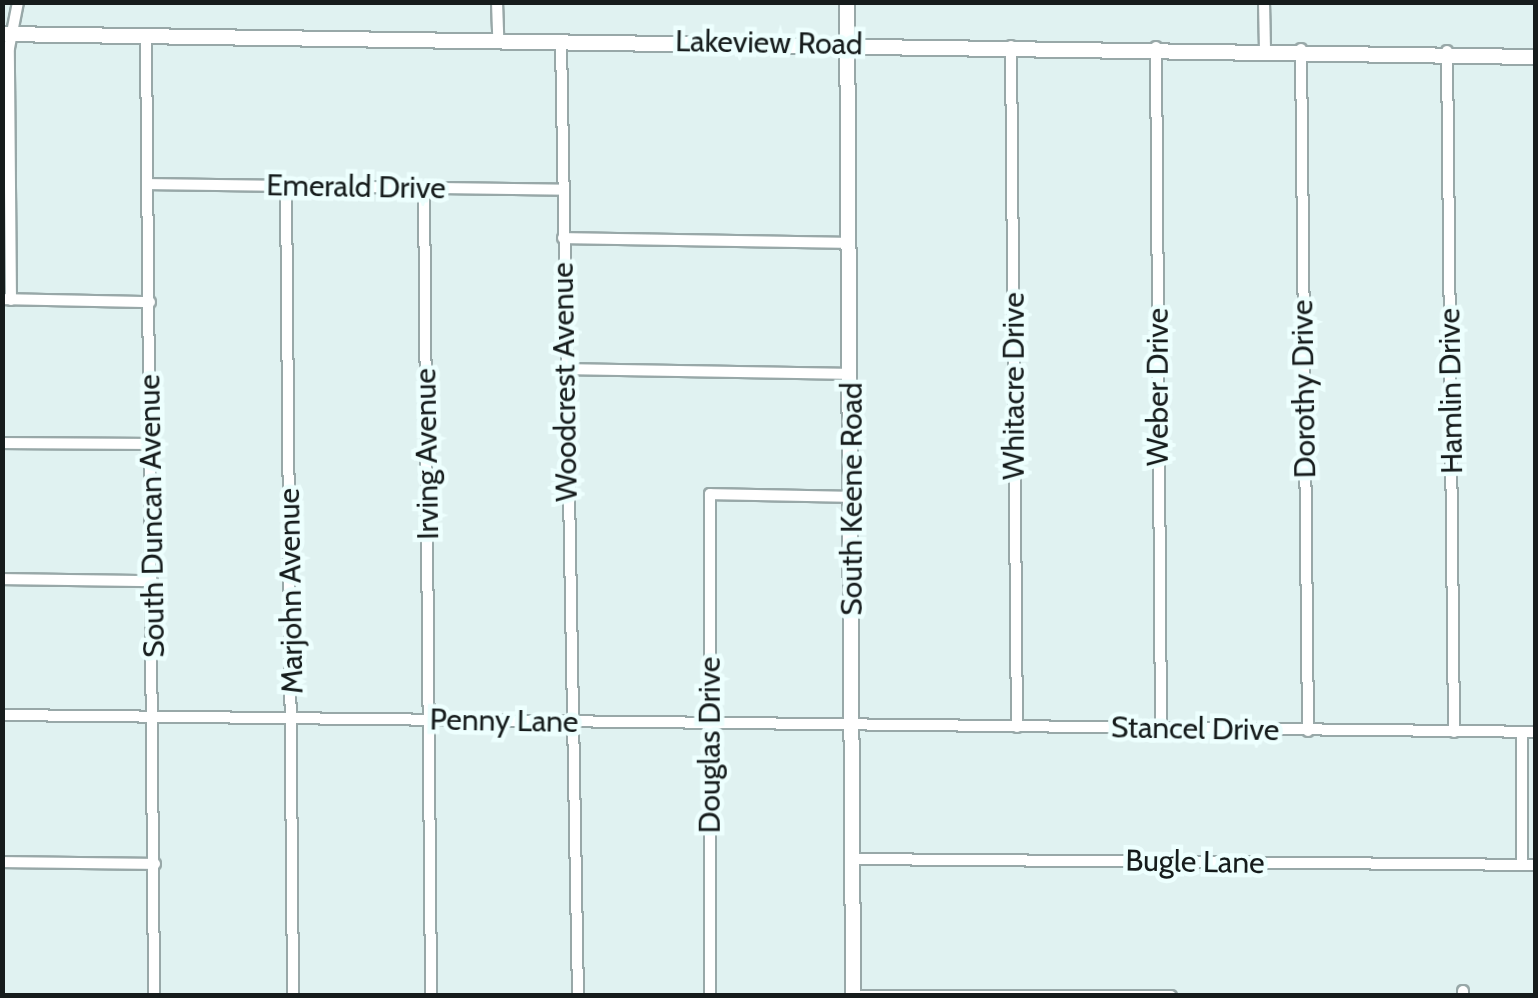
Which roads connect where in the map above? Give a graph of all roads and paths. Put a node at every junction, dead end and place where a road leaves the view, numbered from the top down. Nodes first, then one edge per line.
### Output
1 (18, 2) edge
2 (497, 2) edge
3 (847, 2) edge
4 (1264, 2) edge
5 (8, 34) edge
6 (146, 36) junction
7 (498, 39) junction
8 (562, 41) junction
9 (847, 44) junction
10 (1011, 45) junction
11 (1156, 46) junction
12 (1265, 48) junction
13 (1301, 48) junction
14 (1447, 50) junction
15 (1536, 57) edge
16 (148, 184) junction
17 (286, 187) junction
18 (424, 188) junction
19 (563, 190) junction
20 (563, 238) junction
21 (850, 243) junction
22 (7, 300) edge
23 (150, 302) junction
24 (565, 370) junction
25 (852, 374) junction
26 (2, 443) edge
27 (150, 444) junction
28 (853, 497) junction
29 (2, 579) edge
30 (152, 581) junction
31 (2, 715) edge
32 (154, 717) junction
33 (292, 719) junction
34 (430, 720) junction
35 (572, 722) junction
36 (710, 723) junction
37 (854, 725) junction
38 (1017, 727) junction
39 (1161, 729) junction
40 (1308, 731) junction
41 (1454, 732) junction
42 (1522, 732) junction
43 (1536, 732) edge
44 (854, 859) junction
45 (2, 862) edge
46 (154, 864) junction
47 (1522, 865) junction
48 (1536, 865) edge
49 (154, 996) edge
50 (293, 996) edge
51 (431, 996) edge
52 (578, 996) edge
53 (710, 996) edge
54 (857, 996) edge
55 (1171, 996) edge

1 - 5 street
2 - 7 street
3 - 9 street, South Keene Road
4 - 12 street
5 - 6 street, Lakeview Road
5 - 22 street
6 - 7 street, Lakeview Road
6 - 16 street, South Duncan Avenue
7 - 8 street, Lakeview Road
8 - 9 street, Lakeview Road
8 - 19 street, Woodcrest Avenue
9 - 10 street, Lakeview Road
9 - 21 street, South Keene Road
10 - 11 street, Lakeview Road
10 - 38 street, Whitacre Drive
11 - 12 street, Lakeview Road
11 - 39 street, Weber Drive
12 - 13 street, Lakeview Road
13 - 14 street, Lakeview Road
13 - 40 street, Dorothy Drive
14 - 15 street, Lakeview Road
14 - 41 street, Hamlin Drive
16 - 17 street, Emerald Drive
16 - 23 street, South Duncan Avenue
17 - 18 street, Emerald Drive
17 - 33 street, Marjohn Avenue
18 - 19 street, Emerald Drive
18 - 34 street, Irving Avenue
19 - 20 street, Woodcrest Avenue
20 - 21 street
20 - 24 street, Woodcrest Avenue
21 - 25 street, South Keene Road
22 - 23 street
23 - 27 street, South Duncan Avenue
24 - 25 street
24 - 35 street, Woodcrest Avenue
25 - 28 street, South Keene Road
26 - 27 street
27 - 30 street, South Duncan Avenue
28 - 36 street, Douglas Drive
28 - 37 street, South Keene Road
29 - 30 street
30 - 32 street, South Duncan Avenue
31 - 32 street, Penny Lane
32 - 33 street, Penny Lane
32 - 46 street, South Duncan Avenue
33 - 34 street, Penny Lane
33 - 50 street, Marjohn Avenue
34 - 35 street, Penny Lane
34 - 51 street, Irving Avenue
35 - 36 street, Penny Lane
35 - 52 street, Woodcrest Avenue
36 - 37 street, Penny Lane
36 - 53 street, Douglas Drive
37 - 38 street, Stancel Drive
37 - 44 street, South Keene Road
38 - 39 street, Stancel Drive
39 - 40 street, Stancel Drive
40 - 41 street, Stancel Drive
41 - 42 street, Stancel Drive
42 - 43 street, Stancel Drive
42 - 47 street
44 - 47 street, Bugle Lane
44 - 54 street, South Keene Road
45 - 46 street
46 - 49 street, South Duncan Avenue
47 - 48 street, Bugle Lane
54 - 55 street

